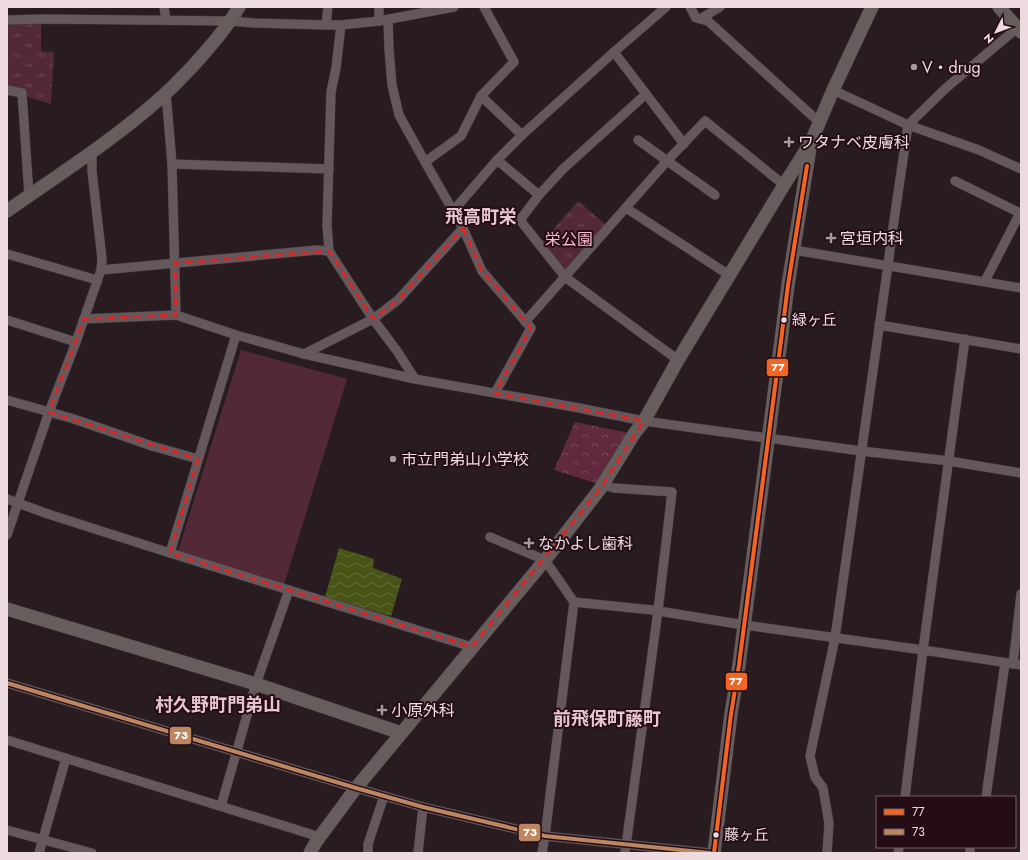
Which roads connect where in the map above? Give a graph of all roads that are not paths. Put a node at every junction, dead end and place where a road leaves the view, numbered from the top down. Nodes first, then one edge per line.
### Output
1 (164, 7) edge
2 (239, 7) edge
3 (328, 7) edge
4 (379, 7) edge
5 (454, 7) edge
6 (484, 7) edge
7 (666, 7) edge
8 (690, 7) edge
9 (720, 7) edge
10 (872, 7) edge
11 (999, 7) edge
12 (7, 20) edge
13 (166, 20) junction
14 (383, 20) junction
15 (700, 20) junction
16 (230, 21) junction
17 (326, 25) junction
18 (341, 25) junction
19 (1020, 29) edge
20 (614, 52) junction
21 (7, 90) edge
22 (833, 90) junction
23 (166, 93) junction
24 (646, 94) junction
25 (481, 96) junction
26 (820, 122) junction
27 (908, 125) junction
28 (522, 135) junction
29 (638, 140) dead end
30 (811, 142) junction
31 (684, 144) junction
32 (92, 152) junction
33 (497, 160) junction
34 (667, 161) junction
35 (425, 162) junction
36 (172, 164) junction
37 (329, 169) junction
38 (1021, 169) edge
39 (955, 182) dead end
40 (784, 185) junction
41 (29, 195) junction
42 (539, 195) junction
43 (715, 195) dead end
44 (626, 208) junction
45 (8, 209) edge
46 (453, 210) junction
47 (1020, 214) edge
48 (464, 228) junction
49 (794, 250) junction
50 (329, 251) junction
51 (7, 254) edge
52 (175, 263) junction
53 (888, 266) junction
54 (101, 270) junction
55 (729, 275) junction
56 (564, 277) junction
57 (98, 280) junction
58 (984, 282) junction
59 (1021, 288) edge
60 (176, 315) junction
61 (84, 319) junction
62 (373, 319) junction
63 (7, 320) edge
64 (525, 322) junction
65 (879, 325) junction
66 (236, 335) junction
67 (965, 339) junction
68 (76, 342) junction
69 (1021, 349) edge
70 (304, 354) junction
71 (678, 360) junction
72 (415, 379) junction
73 (495, 393) junction
74 (7, 400) edge
75 (49, 412) junction
76 (644, 421) junction
77 (768, 438) junction
78 (861, 451) junction
79 (198, 459) junction
80 (949, 461) junction
81 (1021, 472) edge
82 (602, 485) junction
83 (7, 499) edge
84 (18, 503) junction
85 (7, 535) edge
86 (490, 537) dead end
87 (170, 553) junction
88 (545, 560) junction
89 (289, 590) junction
90 (1021, 594) edge
91 (574, 602) junction
92 (7, 609) edge
93 (658, 611) junction
94 (744, 625) junction
95 (835, 638) junction
96 (472, 647) junction
97 (923, 650) junction
98 (1013, 664) edge
99 (7, 683) edge
100 (256, 684) junction
101 (402, 733) junction
102 (7, 740) edge
103 (237, 752) junction
104 (66, 758) junction
105 (356, 788) junction
106 (384, 796) junction
107 (905, 796) edge
108 (986, 796) edge
109 (221, 806) junction
110 (423, 807) junction
111 (7, 830) edge
112 (545, 836) junction
113 (320, 837) junction
114 (43, 840) junction
115 (625, 849) edge
116 (39, 853) edge
117 (92, 853) edge
118 (310, 853) edge
119 (368, 853) edge
120 (418, 853) edge
121 (542, 853) edge
122 (710, 853) edge
123 (714, 853) edge
124 (827, 853) edge

1 - 13 street
2 - 16 street
3 - 17 street
4 - 14 street
5 - 14 street
6 - 25 street
7 - 20 street
8 - 15 street
9 - 15 street
10 - 22 street
11 - 19 street
12 - 13 street
13 - 16 street
14 - 18 street
14 - 35 street
15 - 26 street
16 - 17 street
16 - 23 street
17 - 18 street
18 - 37 street
19 - 27 street
20 - 24 street
20 - 28 street
21 - 41 street
22 - 26 street
22 - 27 street
23 - 32 street
23 - 36 street
24 - 31 street
24 - 42 street
25 - 28 street
25 - 35 street
26 - 30 street
27 - 38 street
27 - 53 street
28 - 33 street
29 - 34 street
30 - 40 street
30 - 49 street
31 - 34 street
31 - 40 street
32 - 41 street
32 - 54 street
33 - 42 street
33 - 46 street
34 - 43 street
34 - 44 street
35 - 46 street
36 - 37 street
36 - 52 street
37 - 50 street
39 - 47 street
40 - 55 street
41 - 45 street
42 - 56 street
44 - 55 street
44 - 56 street
46 - 48 street
47 - 58 street
48 - 62 street
48 - 64 street
49 - 53 street
49 - 77 street
50 - 52 street
50 - 62 street
51 - 57 street
52 - 54 street
52 - 60 street
53 - 58 street
53 - 65 street
54 - 57 street
55 - 71 street
56 - 64 street
56 - 71 street
57 - 61 street
58 - 59 street
60 - 61 street
60 - 66 street
61 - 68 street
62 - 70 street
62 - 72 street
63 - 68 street
64 - 73 street
65 - 67 street
65 - 78 street
66 - 70 street
66 - 79 street
67 - 69 street
67 - 80 street
68 - 75 street
70 - 72 street
71 - 76 street
72 - 73 street
73 - 76 street
74 - 75 street
75 - 79 street
75 - 84 street
76 - 77 street
76 - 82 street
77 - 78 street
77 - 94 street
78 - 80 street
78 - 95 street
79 - 87 street
80 - 81 street
80 - 97 street
82 - 88 street
82 - 93 street
83 - 84 street
84 - 85 street
84 - 87 street
86 - 88 street
87 - 89 street
88 - 91 street
88 - 96 street
89 - 96 street
89 - 100 street
90 - 98 street
91 - 93 street
91 - 112 street
92 - 100 street
93 - 94 street
93 - 115 street
94 - 95 street
94 - 123 street
95 - 97 street
95 - 124 street
96 - 101 street
97 - 98 street
97 - 107 street
98 - 108 street
99 - 103 street
100 - 101 street
100 - 103 street
101 - 105 street
102 - 104 street
103 - 105 street
103 - 109 street
104 - 109 street
104 - 114 street
105 - 106 street
105 - 113 street
106 - 110 street
106 - 119 street
109 - 113 street
110 - 112 street
110 - 120 street
111 - 114 street
112 - 115 street
112 - 121 street
113 - 118 street
114 - 116 street
114 - 117 street
115 - 122 street

